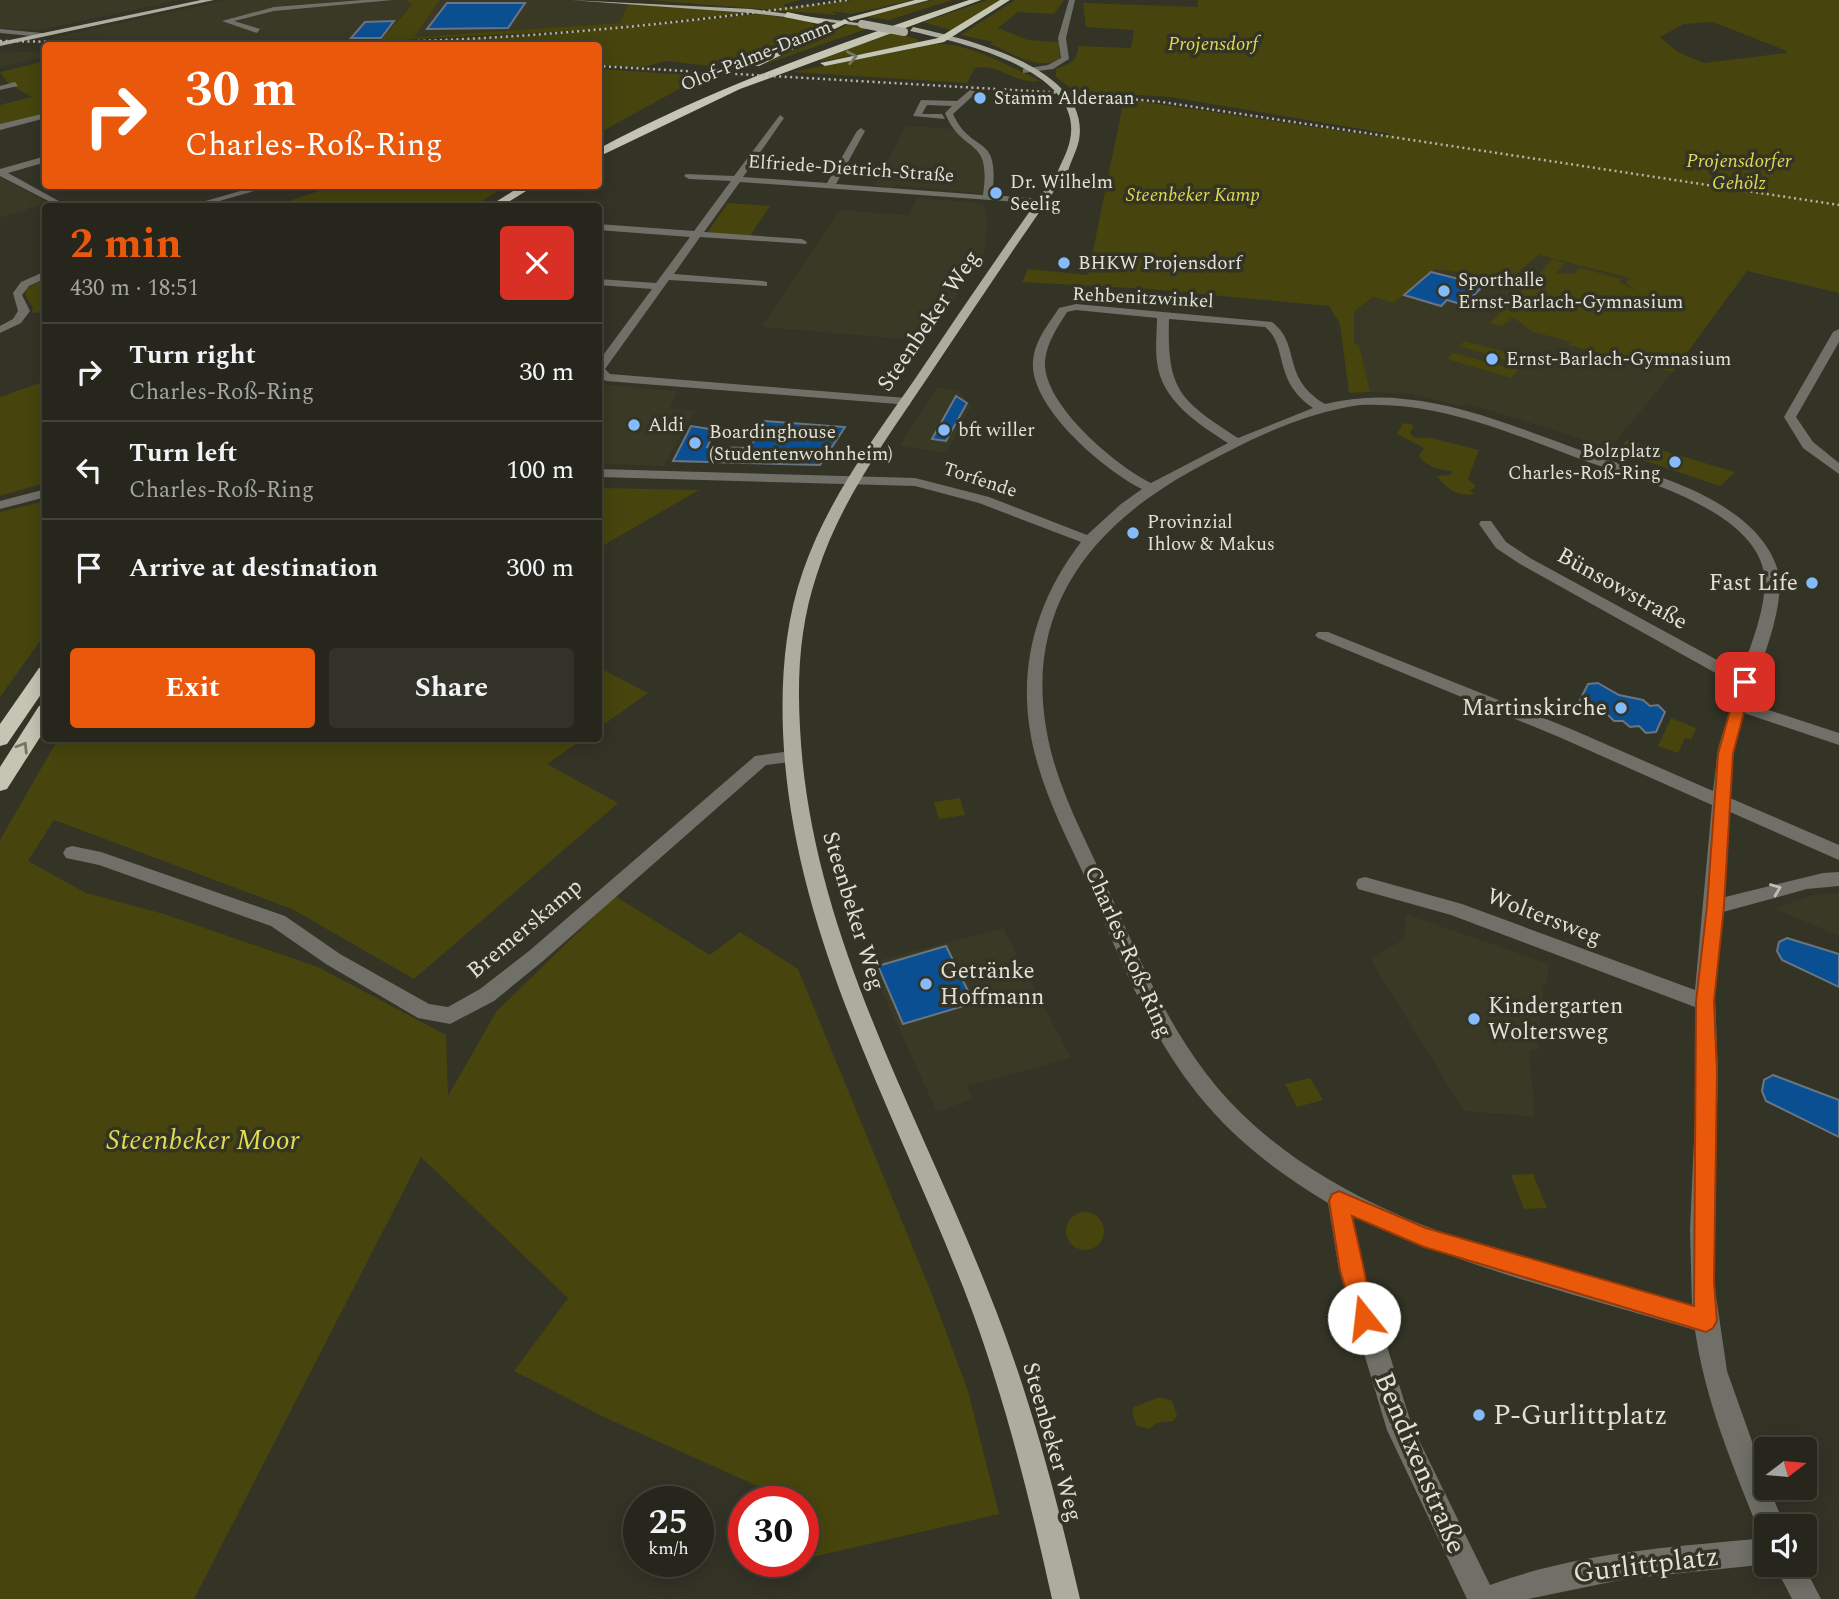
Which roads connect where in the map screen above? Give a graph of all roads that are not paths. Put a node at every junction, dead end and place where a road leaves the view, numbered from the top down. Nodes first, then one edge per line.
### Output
1 (196, 0) edge
2 (211, 0) edge
3 (390, 0) edge
4 (572, 0) edge
5 (632, 0) edge
6 (925, 0) edge
7 (962, 0) edge
8 (977, 0) edge
9 (1006, 0) edge
10 (1072, 0) edge
11 (609, 1) edge
12 (787, 15) junction
13 (848, 20) junction
14 (829, 30) junction
15 (0, 31) edge
16 (257, 31) dead end
17 (908, 31) junction
18 (40, 34) junction
19 (945, 39) junction
20 (0, 42) edge
21 (749, 67) dead end
22 (1029, 70) junction
23 (15, 84) dead end
24 (712, 85) dead end
25 (738, 86) junction
26 (0, 88) edge
27 (972, 92) dead end
28 (683, 103) junction
29 (959, 104) junction
30 (42, 117) edge
31 (942, 117) dead end
32 (780, 118) dead end
33 (0, 127) edge
34 (861, 131) dead end
35 (602, 143) edge
36 (602, 151) edge
37 (42, 160) edge
38 (0, 172) edge
39 (689, 176) dead end
40 (737, 179) junction
41 (42, 186) edge
42 (831, 186) junction
43 (32, 188) junction
44 (256, 189) edge
45 (523, 189) edge
46 (539, 189) edge
47 (987, 197) junction
48 (1041, 202) junction
49 (59, 203) edge
50 (204, 203) edge
51 (500, 203) edge
52 (517, 203) edge
53 (602, 227) edge
54 (697, 234) junction
55 (802, 242) dead end
56 (42, 276) edge
57 (662, 281) junction
58 (602, 282) edge
59 (763, 284) dead end
60 (1163, 315) junction
61 (0, 330) edge
62 (1839, 332) edge
63 (605, 348) edge
64 (602, 372) edge
65 (905, 402) junction
66 (1321, 407) junction
67 (1237, 443) junction
68 (1839, 470) edge
69 (602, 473) edge
70 (854, 480) junction
71 (1150, 488) junction
72 (42, 494) edge
73 (0, 505) edge
74 (1486, 524) dead end
75 (1088, 540) junction
76 (1323, 635) dead end
77 (42, 677) edge
78 (1745, 682) junction
79 (1737, 705) junction
80 (42, 717) edge
81 (0, 739) edge
82 (1839, 739) edge
83 (791, 757) junction
84 (0, 784) edge
85 (1721, 800) junction
86 (72, 853) dead end
87 (1839, 853) edge
88 (1839, 879) edge
89 (1365, 884) dead end
90 (1715, 906) junction
91 (1705, 1002) junction
92 (1339, 1201) junction
93 (1706, 1321) junction
94 (1767, 1514) edge
95 (1754, 1553) edge
96 (1795, 1577) edge
97 (1066, 1599) edge
98 (1482, 1599) edge
99 (1489, 1599) edge
100 (1807, 1599) edge

1 - 18 main road
2 - 18 main road
3 - 16 street
4 - 11 main road, Steenbeker Weg
5 - 13 main road, Steenbeker Weg
6 - 13 highway
7 - 28 highway, Olof-Palme-Damm
8 - 25 highway, Olof-Palme-Damm
9 - 19 highway
10 - 22 street
11 - 12 main road, Steenbeker Weg
12 - 13 main road, Steenbeker Weg
12 - 14 highway
13 - 14 highway
13 - 17 main road, Steenbeker Weg, bridge
13 - 17 main road, Steenbeker Weg, bridge
14 - 21 highway
15 - 18 street
17 - 19 main road, Steenbeker Weg
18 - 20 main road
19 - 22 main road, Steenbeker Weg
25 -> 19 highway
22 - 48 main road, Steenbeker Weg
23 - 26 street
24 - 28 highway
25 - 36 highway, Olof-Palme-Damm
27 - 29 street
28 - 35 highway, Olof-Palme-Damm
29 - 31 street
29 - 47 street
30 - 33 street
32 - 40 street
34 - 42 street
37 - 38 street
38 - 43 street
39 - 40 street
40 - 42 street, Elfriede-Dietrich-Straße
40 - 54 street, Elfriede-Dietrich-Straße
41 - 43 street
42 - 47 street, Elfriede-Dietrich-Straße
43 - 49 street
44 - 50 street
45 - 51 highway
46 - 52 highway
47 - 48 street, Elfriede-Dietrich-Straße
48 - 65 main road, Steenbeker Weg
53 - 54 street
54 - 55 street
54 - 57 street, Elfriede-Dietrich-Straße
56 - 61 street
57 - 58 street
57 - 59 street
57 - 63 street, Elfriede-Dietrich-Straße
60 - 66 street, Rehbenitzwinkel
60 - 67 street
60 - 71 street, Rehbenitzwinkel
62 - 68 street
64 - 65 street, Elfriede-Dietrich-Straße
65 - 70 main road, Steenbeker Weg
66 - 67 street, Charles-Roß-Ring
66 - 78 street, Charles-Roß-Ring
67 - 71 street, Charles-Roß-Ring
69 - 70 street, Torfende
70 - 75 street, Torfende
70 - 83 main road, Steenbeker Weg
71 - 75 street, Charles-Roß-Ring
72 - 73 street
74 - 78 street, Bünsowstraße
75 - 92 street, Charles-Roß-Ring
76 - 85 street
77 - 81 highway
78 - 79 street, Charles-Roß-Ring
79 - 82 street
79 - 85 street, Charles-Roß-Ring
84 -> 80 highway
83 - 86 street, Bremerskamp
83 - 97 main road, Steenbeker Weg
85 - 87 street
85 - 90 street, Charles-Roß-Ring
90 -> 88 street
89 - 91 street, Woltersweg
90 - 91 street, Charles-Roß-Ring
91 - 93 street, Charles-Roß-Ring
92 - 93 street, Charles-Roß-Ring
92 - 98 street, Bendixenstraße
93 - 94 street
95 - 99 street, Gurlittplatz
96 - 100 street

